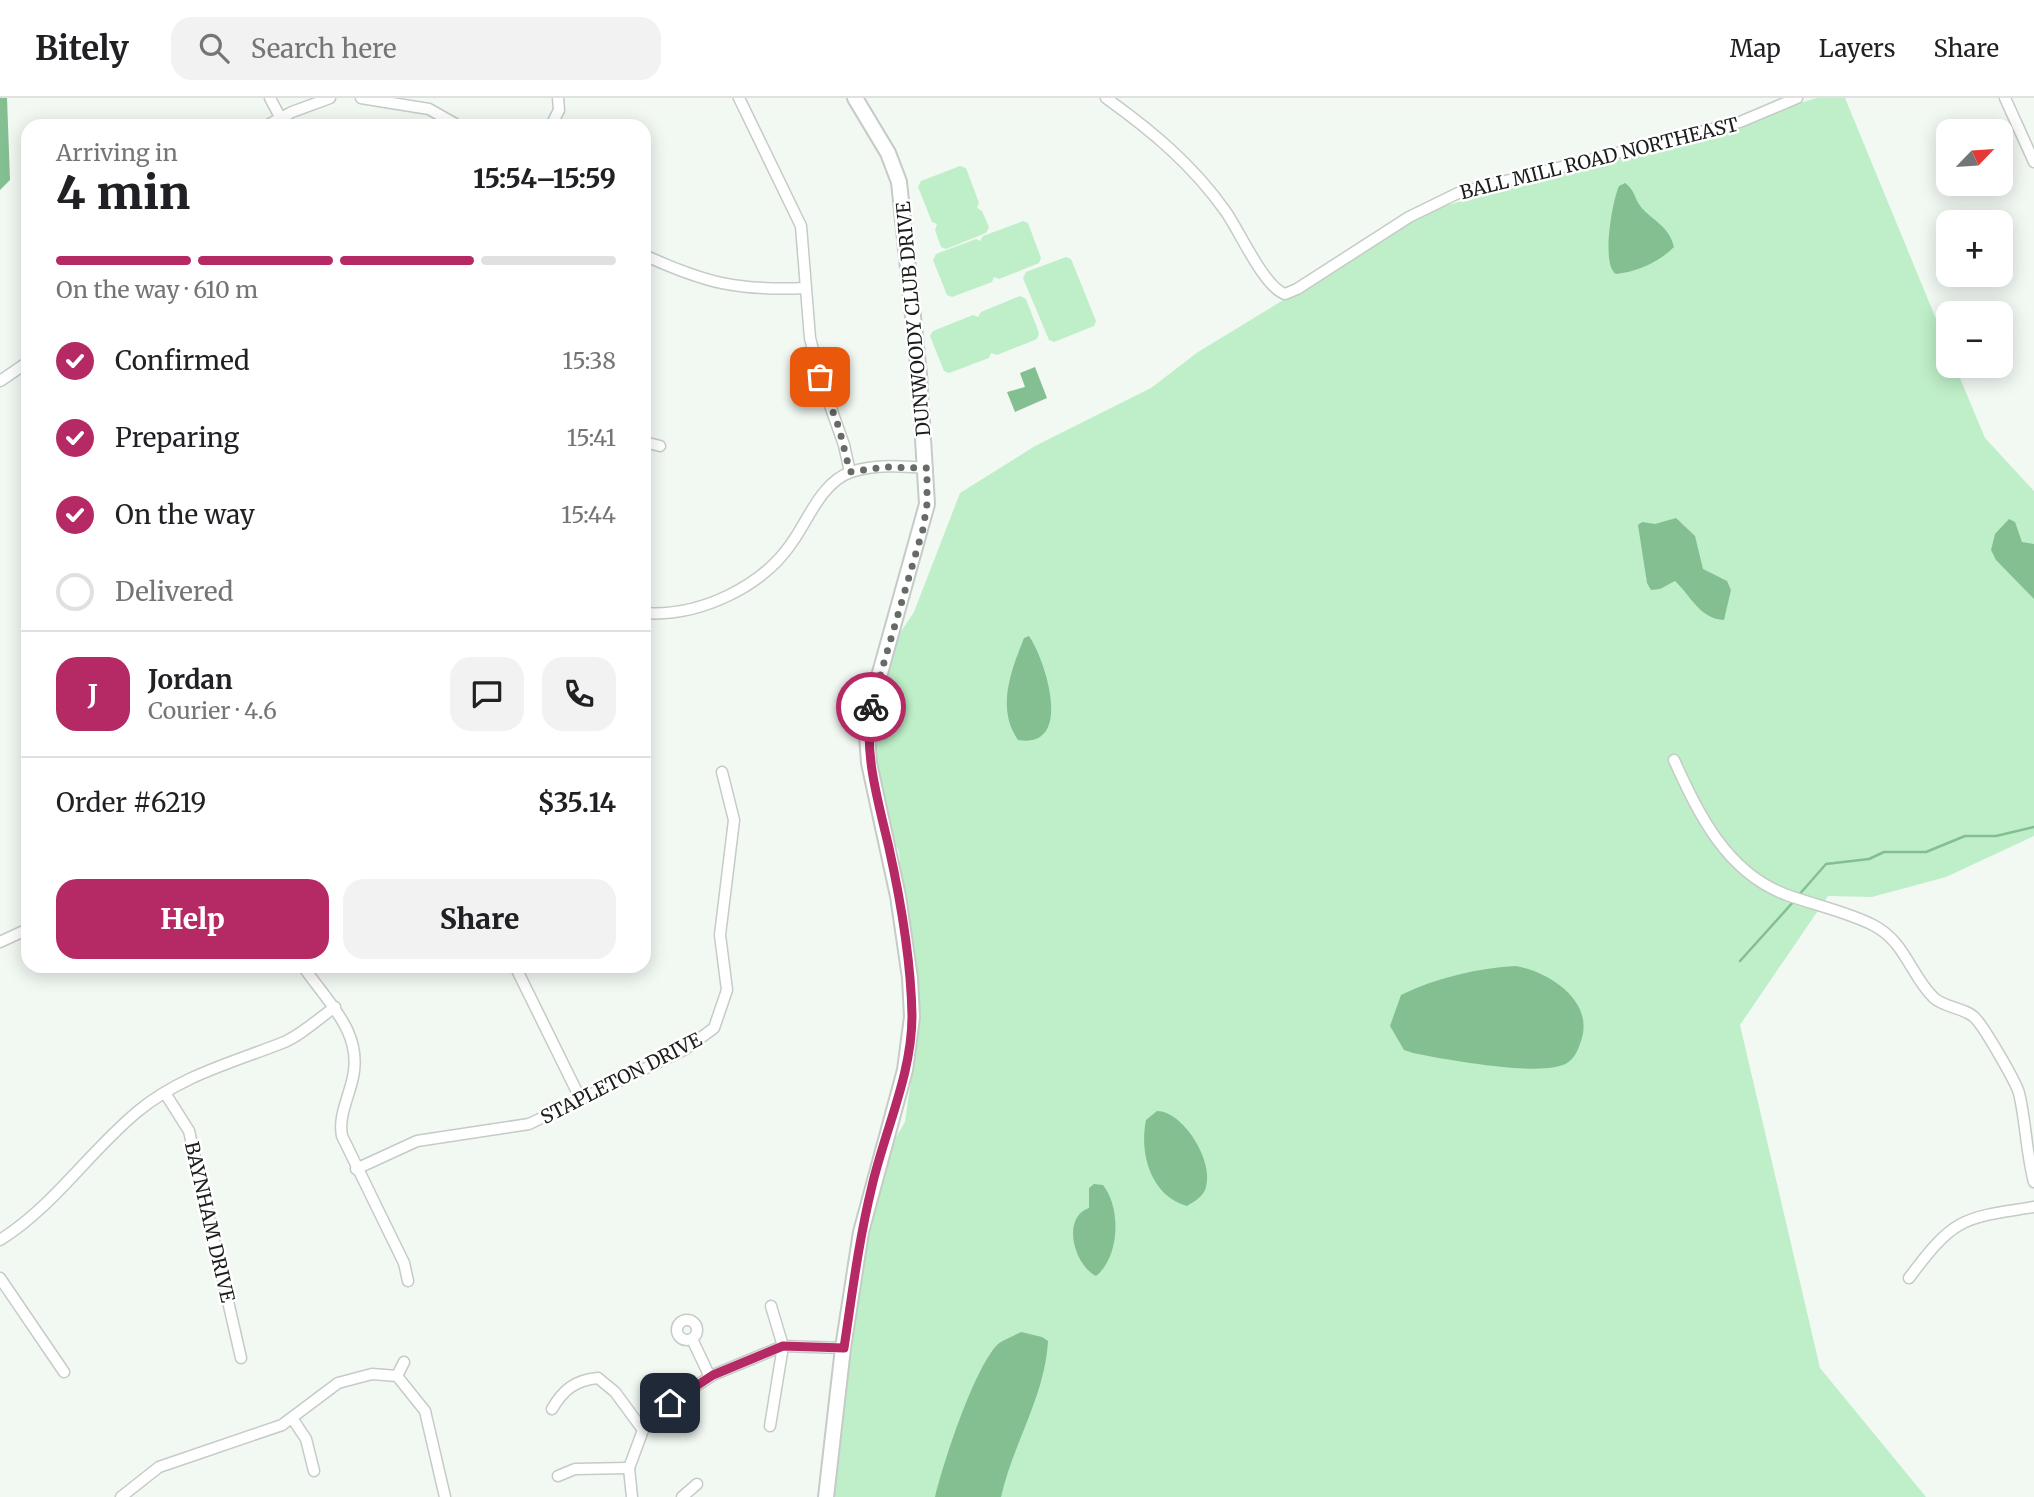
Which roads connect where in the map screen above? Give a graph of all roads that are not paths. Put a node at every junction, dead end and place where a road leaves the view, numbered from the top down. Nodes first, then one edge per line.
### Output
1 (270, 98) edge
2 (330, 98) edge
3 (361, 98) edge
4 (558, 98) edge
5 (739, 98) edge
6 (855, 98) edge
7 (1797, 98) edge
8 (2005, 98) edge
9 (1113, 100) edge
10 (280, 117) junction
11 (277, 119) edge
12 (447, 119) edge
13 (554, 119) edge
14 (2034, 162) edge
15 (651, 258) edge
16 (805, 288) junction
17 (21, 367) edge
18 (0, 381) edge
19 (651, 444) edge
20 (660, 446) dead end
21 (927, 468) junction
22 (850, 472) junction
23 (651, 613) edge
24 (1674, 760) dead end
25 (722, 772) dead end
26 (21, 932) edge
27 (0, 942) edge
28 (308, 973) edge
29 (518, 973) edge
30 (335, 1007) junction
31 (165, 1093) junction
32 (581, 1100) junction
33 (356, 1168) junction
34 (2034, 1182) edge
35 (2034, 1207) edge
36 (0, 1240) edge
37 (0, 1278) edge
38 (1909, 1278) dead end
39 (408, 1281) dead end
40 (771, 1306) dead end
41 (692, 1339) dead end
42 (783, 1346) junction
43 (844, 1348) junction
44 (241, 1357) dead end
45 (404, 1362) dead end
46 (64, 1372) dead end
47 (397, 1376) junction
48 (710, 1377) junction
49 (552, 1409) dead end
50 (292, 1418) junction
51 (770, 1426) dead end
52 (643, 1430) junction
53 (629, 1468) junction
54 (314, 1471) dead end
55 (558, 1476) dead end
56 (697, 1484) dead end
57 (121, 1497) edge
58 (444, 1497) edge
59 (632, 1497) edge
60 (682, 1497) edge
61 (826, 1497) edge

1 - 10 street
2 - 10 street
3 - 12 street
4 - 13 street
5 - 16 street
6 - 21 street, DUNWOODY CLUB DRIVE
7 - 9 street, BALL MILL ROAD NORTHEAST
8 - 14 street
10 - 11 street
15 - 16 street
16 - 22 street
17 - 18 street
19 - 20 street
21 - 22 street
21 - 43 street, DUNWOODY CLUB DRIVE
22 - 23 street
24 - 34 street
25 - 32 street, STAPLETON DRIVE
26 - 27 street
28 - 30 street
29 - 32 street
30 - 31 street
30 - 33 street
31 - 36 street
31 - 44 street, BAYNHAM DRIVE
32 - 33 street, STAPLETON DRIVE
33 - 39 street
35 - 38 street
37 - 46 street
40 - 42 street
41 - 48 street
42 - 43 street
42 - 48 street
42 - 51 street
43 - 61 street, DUNWOODY CLUB DRIVE
45 - 47 street
47 - 50 street
47 - 58 street
48 - 52 street
49 - 52 street
50 - 54 street
50 - 57 street
52 - 53 street
53 - 55 street
53 - 59 street
56 - 60 street

